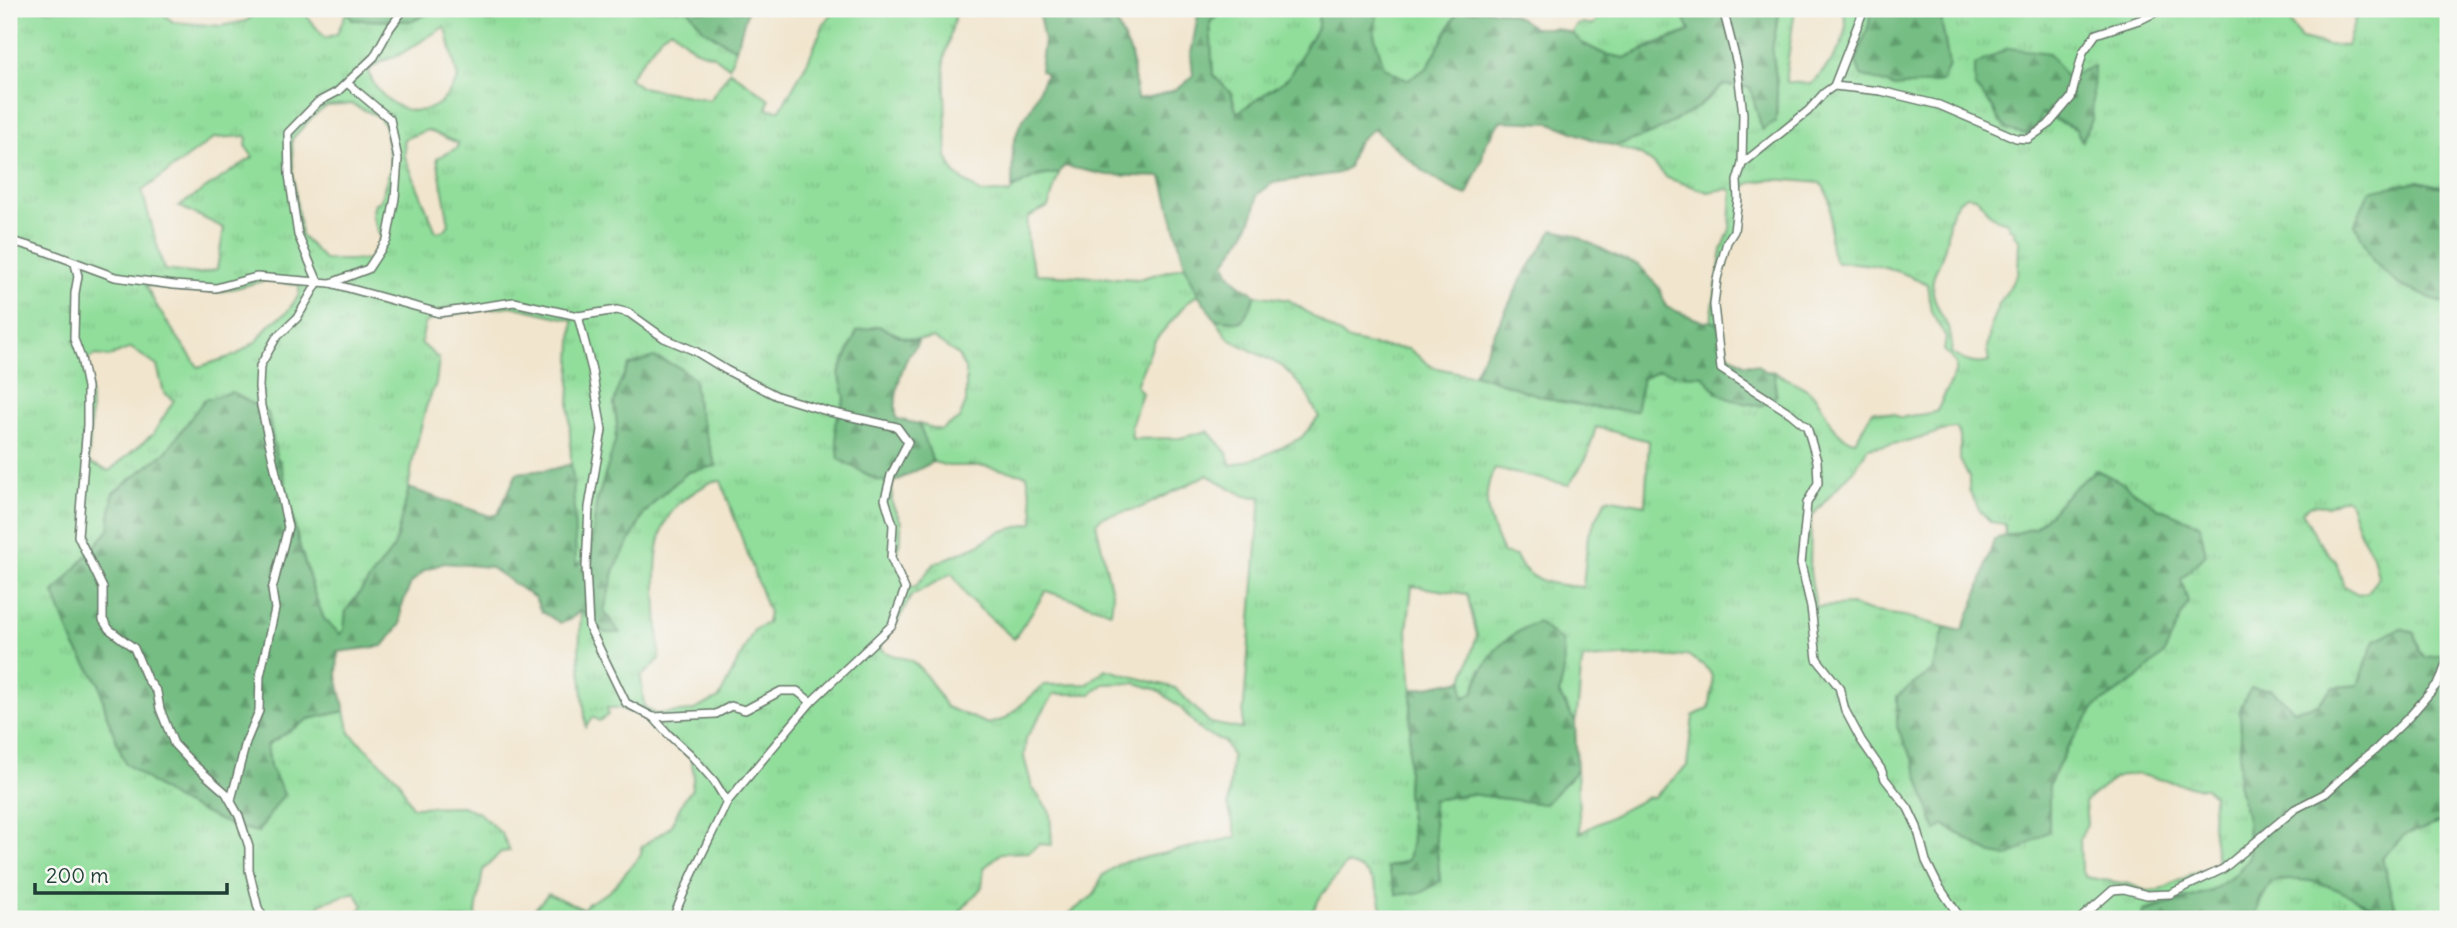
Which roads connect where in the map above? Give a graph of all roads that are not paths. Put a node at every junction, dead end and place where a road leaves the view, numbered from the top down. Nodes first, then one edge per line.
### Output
1 (404, 9) edge
2 (1723, 9) edge
3 (1864, 9) edge
4 (2162, 9) edge
5 (347, 83) junction
6 (1834, 86) junction
7 (1742, 164) junction
8 (9, 240) edge
9 (75, 264) junction
10 (317, 282) junction
11 (330, 283) junction
12 (578, 316) junction
13 (2448, 658) edge
14 (811, 702) junction
15 (653, 717) junction
16 (230, 800) junction
17 (727, 802) junction
18 (264, 919) edge
19 (673, 919) edge
20 (1961, 919) edge
21 (2080, 919) edge

1 - 5 street
2 - 7 street
3 - 6 street
4 - 6 street
5 - 10 street
5 - 11 street
6 - 7 street
7 - 20 street
8 - 9 street
9 - 10 street
9 - 16 street
10 - 11 street
10 - 16 street
11 - 12 street
12 - 14 street
12 - 15 street
13 - 21 street
14 - 15 street
14 - 17 street
15 - 17 street
16 - 18 street
17 - 19 street

